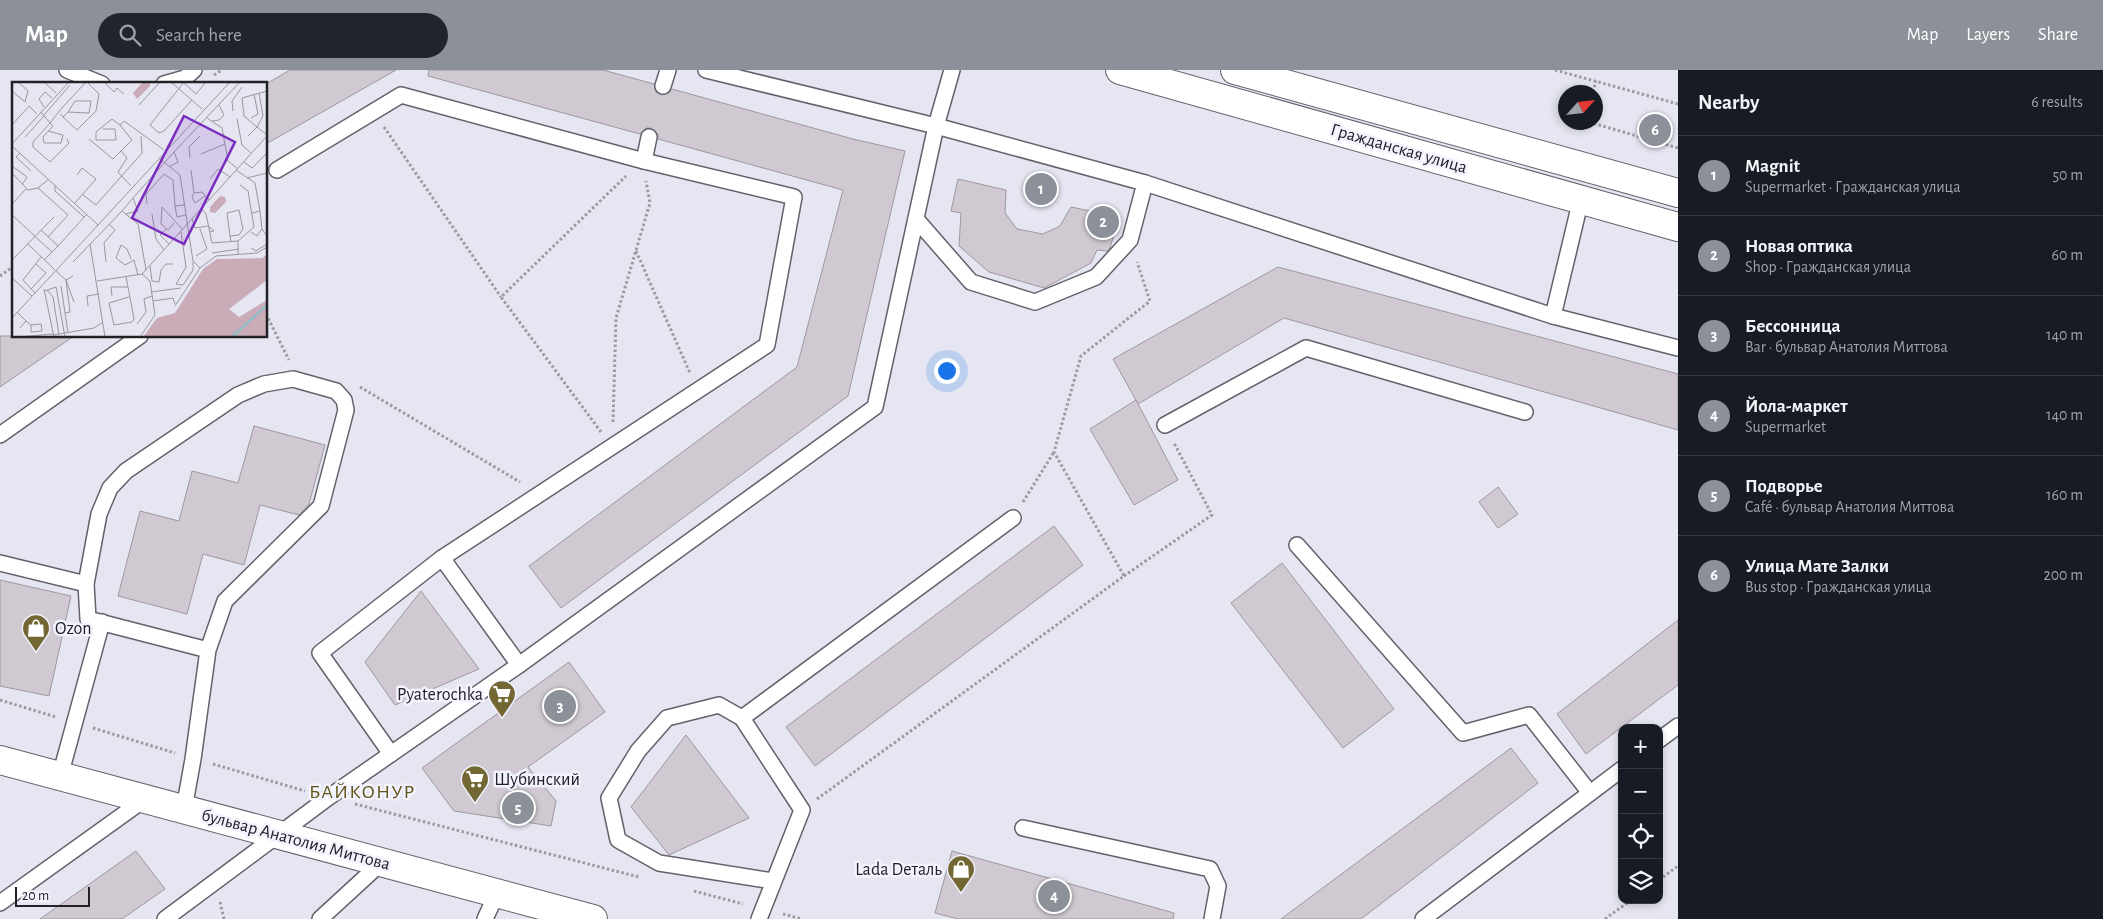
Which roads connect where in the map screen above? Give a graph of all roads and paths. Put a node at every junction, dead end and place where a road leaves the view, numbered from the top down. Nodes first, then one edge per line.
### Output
1 (67, 70) edge
2 (194, 70) edge
3 (668, 70) edge
4 (706, 70) edge
5 (952, 70) edge
6 (1120, 70) edge
7 (1235, 70) edge
8 (1555, 70) edge
9 (1596, 81) junction
10 (97, 82) edge
11 (171, 82) edge
12 (1595, 85) edge
13 (663, 86) dead end
14 (1678, 104) edge
15 (374, 111) junction
16 (936, 126) junction
17 (1603, 126) edge
18 (649, 137) dead end
19 (1678, 148) edge
20 (644, 161) junction
21 (277, 170) dead end
22 (1145, 183) junction
23 (1678, 193) edge
24 (1581, 200) junction
25 (916, 219) junction
26 (1678, 227) edge
27 (1130, 240) junction
28 (636, 250) junction
29 (12, 267) edge
30 (0, 276) edge
31 (501, 297) junction
32 (1553, 316) junction
33 (268, 318) edge
34 (137, 338) edge
35 (1678, 348) edge
36 (293, 379) junction
37 (698, 390) junction
38 (336, 391) junction
39 (1525, 412) dead end
40 (1165, 425) joint
41 (0, 436) edge
42 (612, 447) junction
43 (1054, 452) junction
44 (540, 494) junction
45 (1013, 518) joint
46 (1297, 545) dead end
47 (442, 558) junction
48 (0, 563) edge
49 (1124, 576) junction
50 (86, 584) junction
51 (102, 622) junction
52 (208, 650) junction
53 (519, 665) junction
54 (0, 700) edge
55 (742, 718) junction
56 (74, 722) junction
57 (1678, 726) edge
58 (1663, 737) edge
59 (391, 754) junction
60 (193, 759) junction
61 (0, 760) edge
62 (1618, 772) edge
63 (60, 776) junction
64 (1590, 793) junction
65 (329, 798) junction
66 (145, 799) junction
67 (184, 809) junction
68 (802, 810) junction
69 (1023, 828) dead end
70 (279, 835) junction
71 (382, 862) junction
72 (1678, 866) edge
73 (1663, 877) edge
74 (647, 879) dead end
75 (773, 881) junction
76 (685, 889) dead end
77 (497, 893) junction
78 (0, 903) edge
79 (1626, 904) edge
80 (761, 914) edge
81 (588, 918) edge
82 (165, 919) edge
83 (320, 919) edge
84 (485, 919) edge
85 (802, 919) edge
86 (1212, 919) edge
87 (1423, 919) edge
88 (1605, 919) edge

1 - 10 lane
2 - 11 lane
3 - 13 lane
4 - 16 lane
5 - 16 lane
6 - 24 main road, Гражданская улица
7 - 23 main road, Гражданская улица
8 - 9 path
9 - 12 path
9 - 14 path
15 - 20 lane
15 - 21 lane
15 - 31 path
16 - 22 lane
16 - 25 lane
17 - 19 path
18 - 20 lane
20 - 28 path
20 - 31 path
20 - 37 lane
22 - 27 lane
22 - 32 lane
24 - 26 main road, Гражданская улица
24 - 32 lane
25 - 27 lane
25 - 53 lane
27 - 43 path
28 - 37 path
28 - 42 path
29 - 30 path
31 - 42 path
32 - 35 lane
33 - 36 path
34 - 41 lane
36 - 38 lane
36 - 50 lane
37 - 42 lane
38 - 44 path
38 - 52 lane
39 - 40 lane
40 - 49 path
42 - 44 lane
43 - 45 path
43 - 49 path
44 - 47 lane
45 - 55 lane
46 - 64 lane
47 - 53 lane
47 - 59 lane
48 - 50 lane
49 - 68 path
50 - 51 lane
51 - 52 lane
51 - 56 lane
52 - 60 lane
53 - 59 lane
54 - 56 path
55 - 68 lane
55 - 75 lane
56 - 60 path
56 - 63 lane
57 - 58 lane
59 - 65 lane
60 - 65 path
60 - 67 lane
61 - 63 main road, бульвар Анатолия Миттова
62 - 64 lane
63 - 66 main road, бульвар Анатолия Миттова
64 - 87 lane
65 - 70 lane
65 - 74 path
66 - 67 main road, бульвар Анатолия Миттова
66 - 78 lane
67 - 70 main road, бульвар Анатолия Миттова
68 - 75 lane
69 - 86 lane
70 - 71 main road, бульвар Анатолия Миттова
70 - 82 lane
71 - 77 main road, бульвар Анатолия Миттова
71 - 83 lane
72 - 73 path
75 - 80 lane
76 - 80 path
77 - 81 main road, бульвар Анатолия Миттова
77 - 84 lane
79 - 88 path
80 - 85 path

